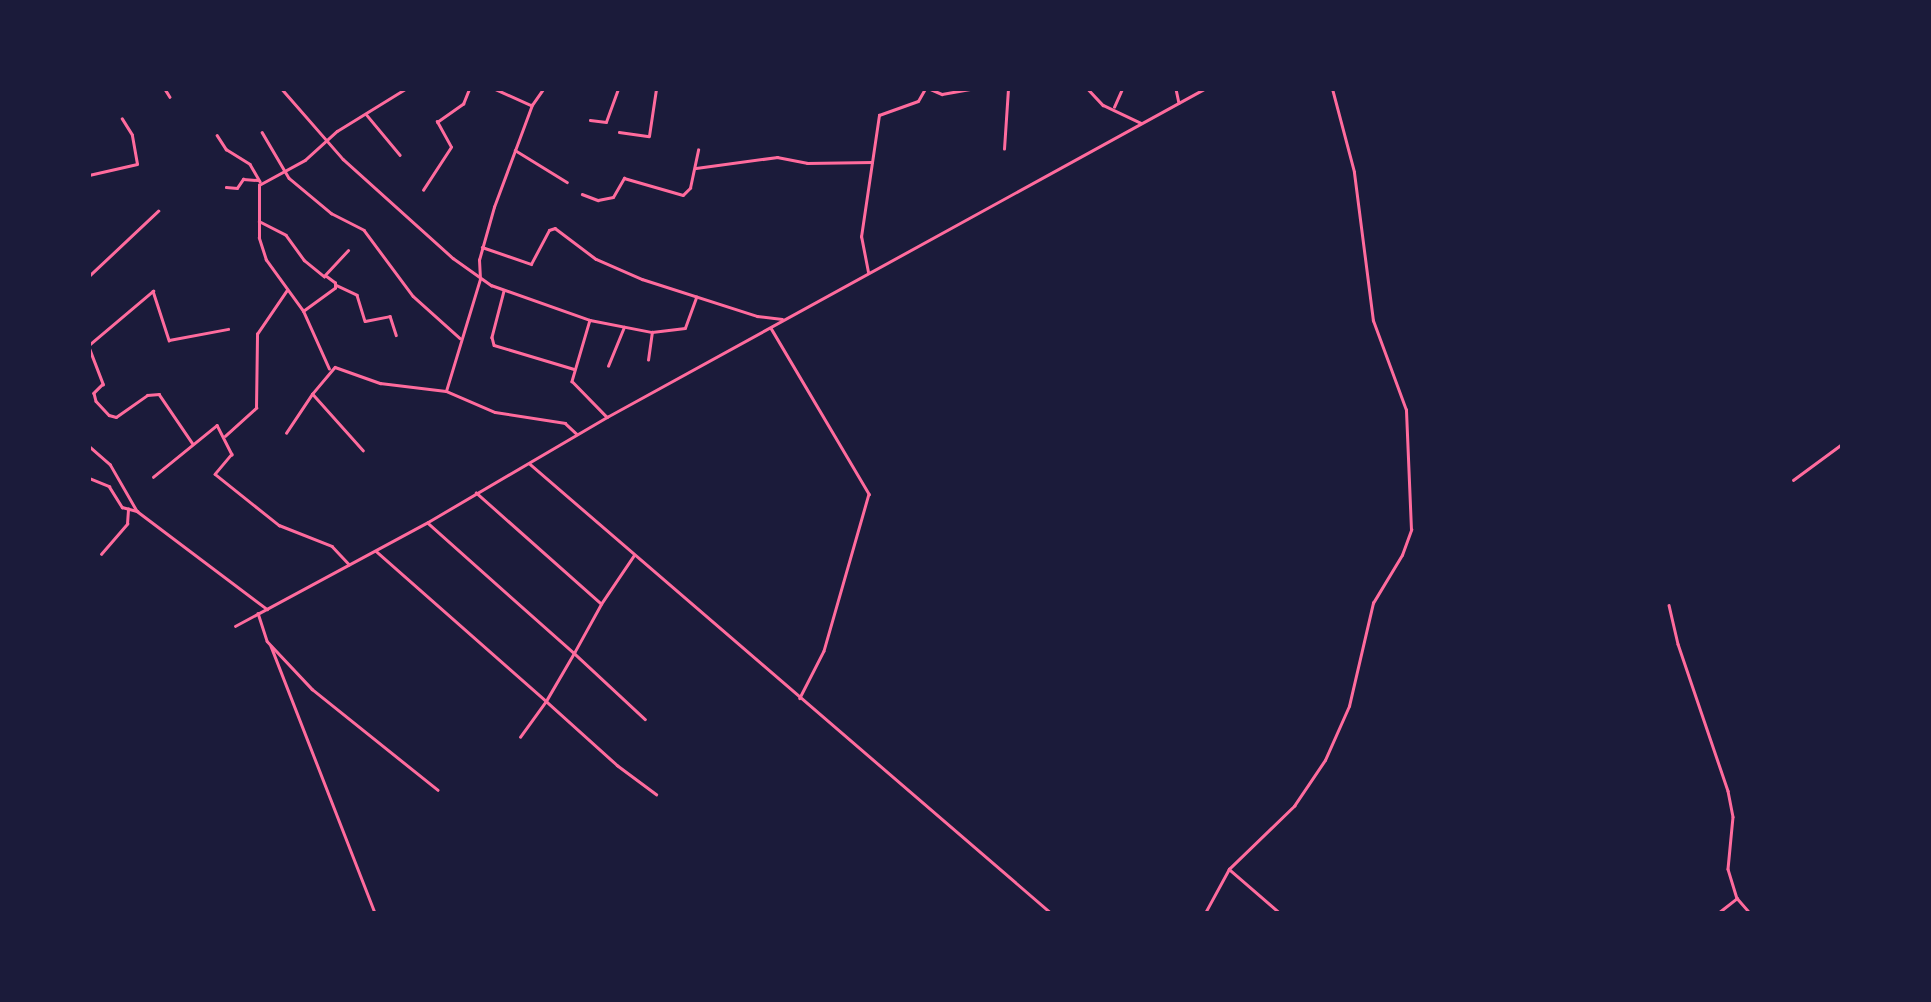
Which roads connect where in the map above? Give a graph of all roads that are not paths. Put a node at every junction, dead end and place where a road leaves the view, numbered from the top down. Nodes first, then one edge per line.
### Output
1 (165, 89) edge
2 (282, 89) edge
3 (405, 89) edge
4 (469, 89) edge
5 (495, 89) edge
6 (543, 89) edge
7 (599, 89) edge
8 (676, 89) edge
9 (927, 89) edge
10 (970, 89) edge
11 (1008, 89) edge
12 (1122, 89) edge
13 (1176, 89) edge
14 (1204, 89) edge
15 (1332, 89) edge
16 (657, 90) edge
17 (1090, 90) edge
18 (620, 91) edge
19 (170, 97) dead end
20 (1179, 103) junction
21 (532, 105) junction
22 (1112, 108) junction
23 (366, 114) junction
24 (121, 119) dead end
25 (590, 120) dead end
26 (1140, 123) junction
27 (262, 132) dead end
28 (619, 132) dead end
29 (217, 135) dead end
30 (328, 143) junction
31 (698, 149) dead end
32 (1004, 149) dead end
33 (515, 150) junction
34 (400, 155) dead end
35 (872, 162) junction
36 (696, 167) junction
37 (286, 171) junction
38 (89, 175) edge
39 (259, 181) junction
40 (568, 181) dead end
41 (226, 187) dead end
42 (423, 190) dead end
43 (582, 194) dead end
44 (158, 211) dead end
45 (259, 221) junction
46 (482, 247) junction
47 (348, 250) dead end
48 (868, 272) junction
49 (89, 276) edge
50 (326, 276) junction
51 (480, 279) junction
52 (336, 285) junction
53 (287, 290) junction
54 (504, 291) junction
55 (696, 297) junction
56 (303, 311) junction
57 (785, 319) junction
58 (590, 320) junction
59 (624, 327) junction
60 (771, 328) junction
61 (228, 330) dead end
62 (652, 332) junction
63 (396, 335) dead end
64 (460, 338) junction
65 (89, 346) edge
66 (648, 360) dead end
67 (608, 366) dead end
68 (329, 369) junction
69 (575, 370) junction
70 (446, 391) junction
71 (312, 394) junction
72 (607, 417) junction
73 (286, 433) dead end
74 (577, 435) junction
75 (225, 436) junction
76 (193, 444) junction
77 (1842, 444) edge
78 (89, 446) edge
79 (363, 451) dead end
80 (530, 464) junction
81 (153, 477) dead end
82 (89, 478) edge
83 (1793, 480) dead end
84 (475, 493) junction
85 (128, 509) junction
86 (137, 511) junction
87 (428, 522) junction
88 (376, 551) junction
89 (101, 554) dead end
90 (634, 555) junction
91 (349, 564) junction
92 (601, 604) junction
93 (1669, 605) dead end
94 (267, 609) junction
95 (258, 613) junction
96 (235, 626) dead end
97 (271, 646) junction
98 (574, 653) junction
99 (800, 698) junction
100 (546, 701) junction
101 (645, 719) dead end
102 (520, 737) dead end
103 (438, 790) dead end
104 (656, 794) dead end
105 (1228, 869) junction
106 (1737, 898) junction
107 (375, 913) edge
108 (1051, 913) edge
109 (1205, 913) edge
110 (1280, 913) edge
111 (1718, 913) edge
112 (1750, 913) edge

1 - 19 street
2 - 30 street
3 - 23 street
4 - 42 street
5 - 21 street
6 - 21 street
7 - 18 street
8 - 16 street
9 - 10 street
9 - 35 street
11 - 32 street
12 - 22 street
13 - 20 street
14 - 20 street
15 - 105 street
16 - 18 street
16 - 28 street
17 - 22 street
18 - 25 street
20 - 26 street
21 - 33 street
22 - 26 street
23 - 30 street
23 - 34 street
24 - 38 street
26 - 48 street
27 - 37 street
29 - 39 street
30 - 37 street
30 - 51 street
31 - 36 street
33 - 40 street
33 - 46 street
35 - 36 street
35 - 48 street
36 - 43 street
37 - 39 street
37 - 64 street
39 - 41 street
39 - 45 street
44 - 49 street
45 - 50 street
45 - 53 street
46 - 51 street
46 - 55 street
47 - 50 street
48 - 57 street
50 - 52 street
51 - 54 street
51 - 64 street
52 - 56 street
52 - 63 street
53 - 56 street
53 - 75 street
54 - 58 street
54 - 69 street
55 - 57 street
55 - 62 street
56 - 68 street
57 - 60 street
58 - 59 street
58 - 69 street
59 - 62 street
59 - 67 street
60 - 72 street
60 - 99 street
61 - 65 street
62 - 66 street
64 - 70 street
65 - 76 street
68 - 70 street
68 - 71 street
69 - 72 street
70 - 74 street
71 - 73 street
71 - 79 street
72 - 74 street
74 - 80 street
75 - 76 street
75 - 91 street
76 - 81 street
77 - 83 street
78 - 86 street
80 - 84 street
80 - 90 street
82 - 85 street
84 - 87 street
84 - 92 street
85 - 86 street
85 - 89 street
86 - 94 street
87 - 88 street
87 - 98 street
88 - 91 street
88 - 100 street
90 - 92 street
90 - 99 street
91 - 94 street
92 - 98 street
93 - 106 street
94 - 95 street
95 - 96 street
95 - 97 street
97 - 103 street
97 - 107 street
98 - 100 street
98 - 101 street
99 - 108 street
100 - 102 street
100 - 104 street
105 - 109 street
105 - 110 street
106 - 111 street
106 - 112 street

